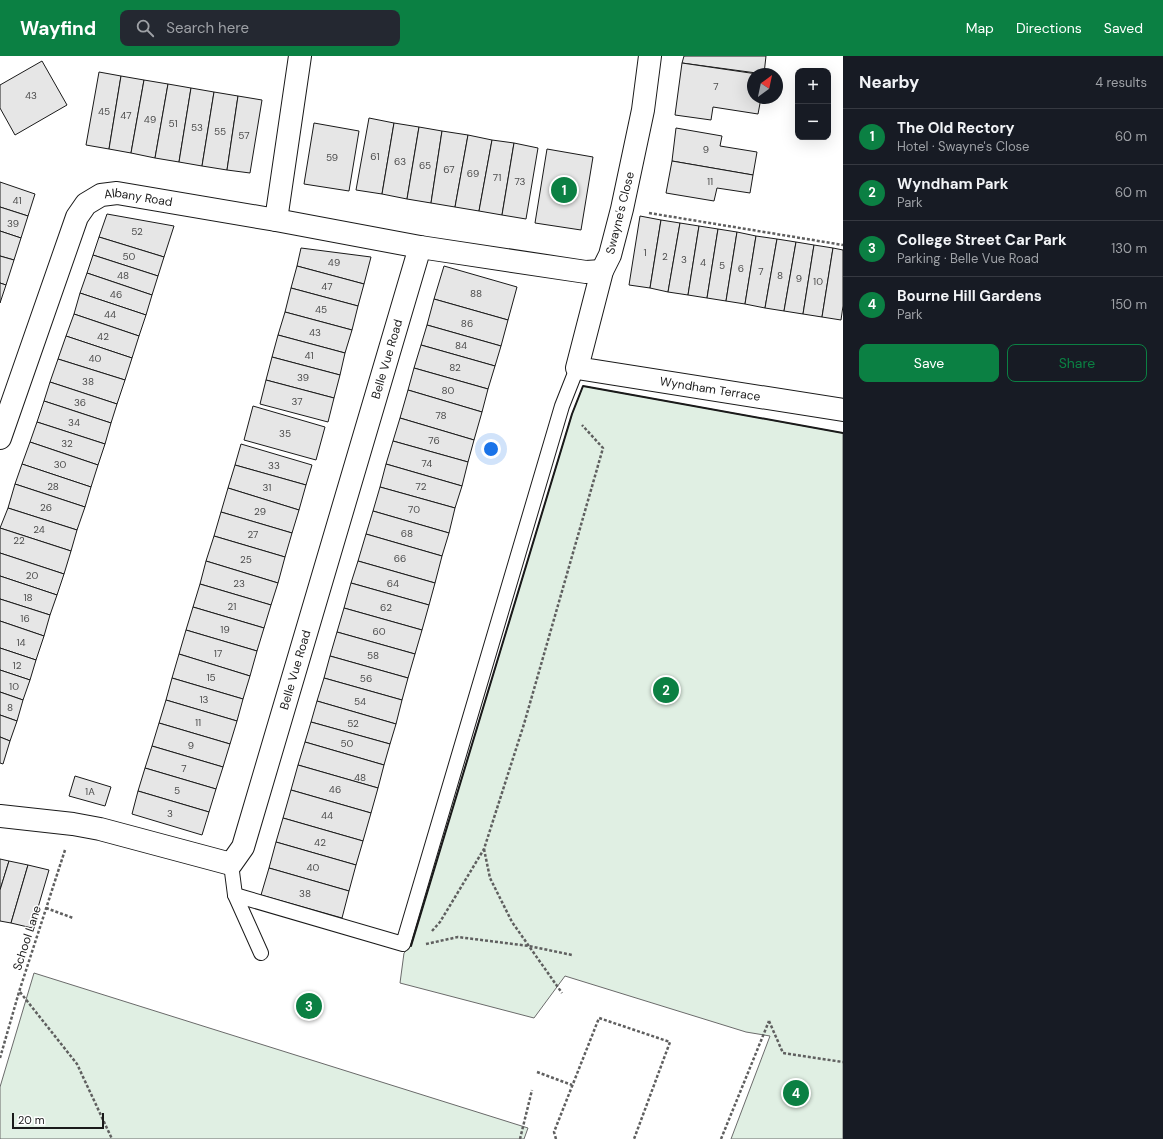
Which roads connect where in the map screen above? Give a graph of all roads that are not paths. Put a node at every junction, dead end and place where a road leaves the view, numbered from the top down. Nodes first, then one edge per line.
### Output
1 (300, 56) edge
2 (650, 56) edge
3 (276, 220) junction
4 (420, 247) junction
5 (602, 271) junction
6 (577, 368) junction
7 (843, 410) edge
8 (0, 438) edge
9 (0, 816) edge
10 (230, 864) junction
11 (235, 895) junction
12 (261, 953) dead end

1 - 3 street
2 - 5 street, Swayne's Close
3 - 4 street
3 - 8 street, Albany Road
4 - 5 street
4 - 10 street, Belle Vue Road
5 - 6 street, Swayne's Close
6 - 7 street, Wyndham Terrace
6 - 11 lane
9 - 10 street
10 - 11 lane
11 - 12 lane

